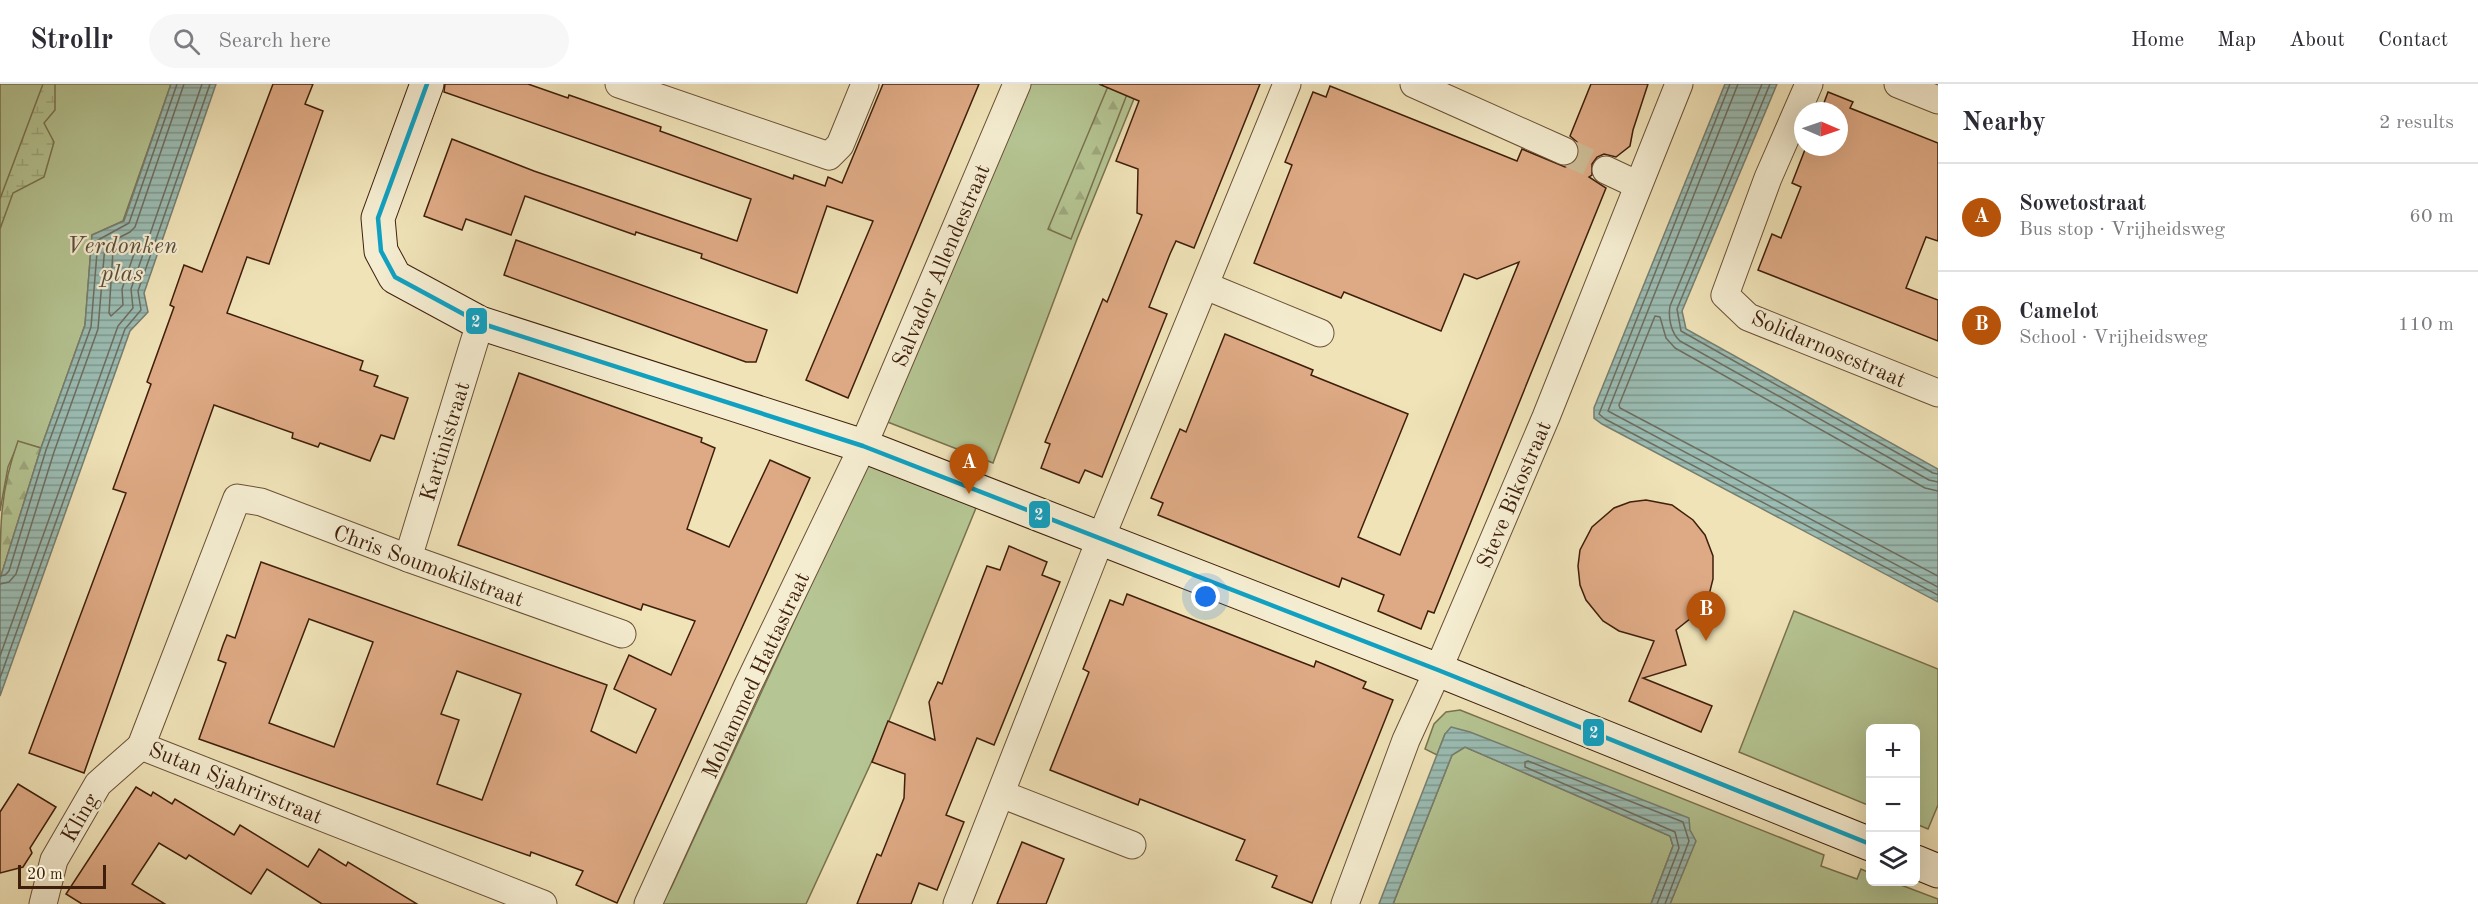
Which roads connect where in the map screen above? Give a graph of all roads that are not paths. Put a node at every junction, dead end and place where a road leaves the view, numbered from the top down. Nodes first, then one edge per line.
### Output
1 (427, 84) edge
2 (619, 84) edge
3 (865, 84) edge
4 (1017, 84) edge
5 (1287, 84) edge
6 (1414, 84) edge
7 (1679, 84) edge
8 (1809, 84) edge
9 (1898, 84) edge
10 (1938, 100) edge
11 (1563, 151) tunnel mouth
12 (1606, 170) tunnel mouth
13 (1638, 185) junction
14 (1206, 286) junction
15 (480, 323) junction
16 (1320, 333) dead end
17 (1938, 393) edge
18 (863, 446) junction
19 (237, 498) joint
20 (1100, 540) junction
21 (408, 558) junction
22 (622, 634) dead end
23 (1438, 670) junction
24 (141, 746) junction
25 (1001, 794) junction
26 (1866, 841) edge
27 (1132, 845) dead end
28 (1920, 864) edge
29 (1938, 871) edge
30 (43, 904) edge
31 (541, 904) edge
32 (648, 904) edge
33 (957, 904) edge
34 (1346, 904) edge

1 - 15 street
2 - 3 street
4 - 18 street, Salvador Allendestraat
5 - 14 street
6 - 11 street
7 - 13 street, Steve Bikostraat
8 - 17 street, Solidarnoscstraat
9 - 10 street
12 - 13 street
13 - 23 street, Steve Bikostraat
14 - 16 street
14 - 20 street
15 - 18 street
15 - 21 street, Kartinistraat
18 - 20 street
18 - 32 street, Mohammed Hattastraat
19 - 21 street, Chris Soumokilstraat
19 - 24 street, Sutan Sjahrirstraat
20 - 23 street
20 - 25 street
21 - 22 street, Chris Soumokilstraat
23 - 26 street
23 - 34 street, Steve Bikostraat
24 - 30 street, Kling
24 - 31 street, Sutan Sjahrirstraat
25 - 27 street
25 - 33 street
28 - 29 street

